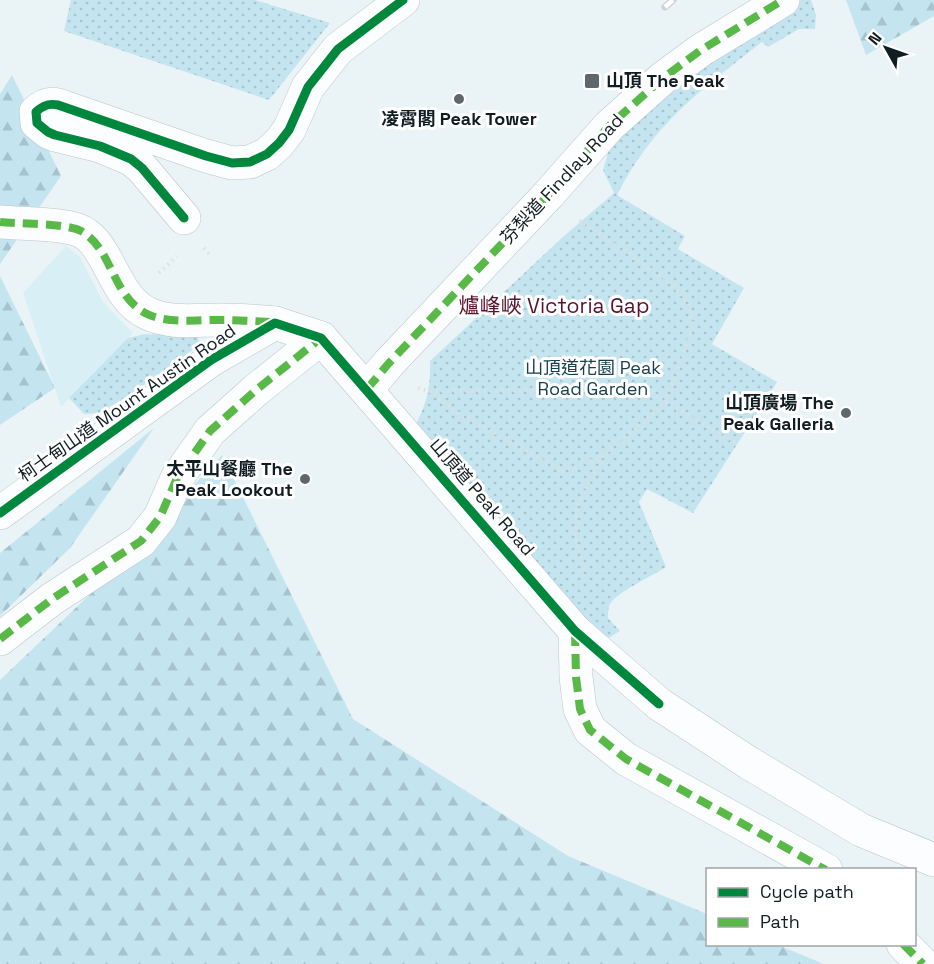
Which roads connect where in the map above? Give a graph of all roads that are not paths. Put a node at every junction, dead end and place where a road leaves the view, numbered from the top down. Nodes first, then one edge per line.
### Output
1 (404, 0) edge
2 (783, 0) edge
3 (184, 218) dead end
4 (0, 222) edge
5 (275, 323) junction
6 (321, 338) junction
7 (367, 389) junction
8 (0, 513) edge
9 (575, 631) junction
10 (0, 639) edge
11 (934, 861) edge
12 (822, 868) edge
13 (904, 946) edge
14 (923, 964) edge

1 - 3 street
2 - 7 street, 芬梨道 Findlay Road
4 - 5 street, 山頂道 Peak Road
5 - 6 street, 山頂道 Peak Road
5 - 8 street, 柯士甸山道 Mount Austin Road
6 - 7 street, 山頂道 Peak Road
6 - 10 street
7 - 9 street, 山頂道 Peak Road
9 - 11 street, 山頂道 Peak Road
9 - 12 street
13 - 14 street

